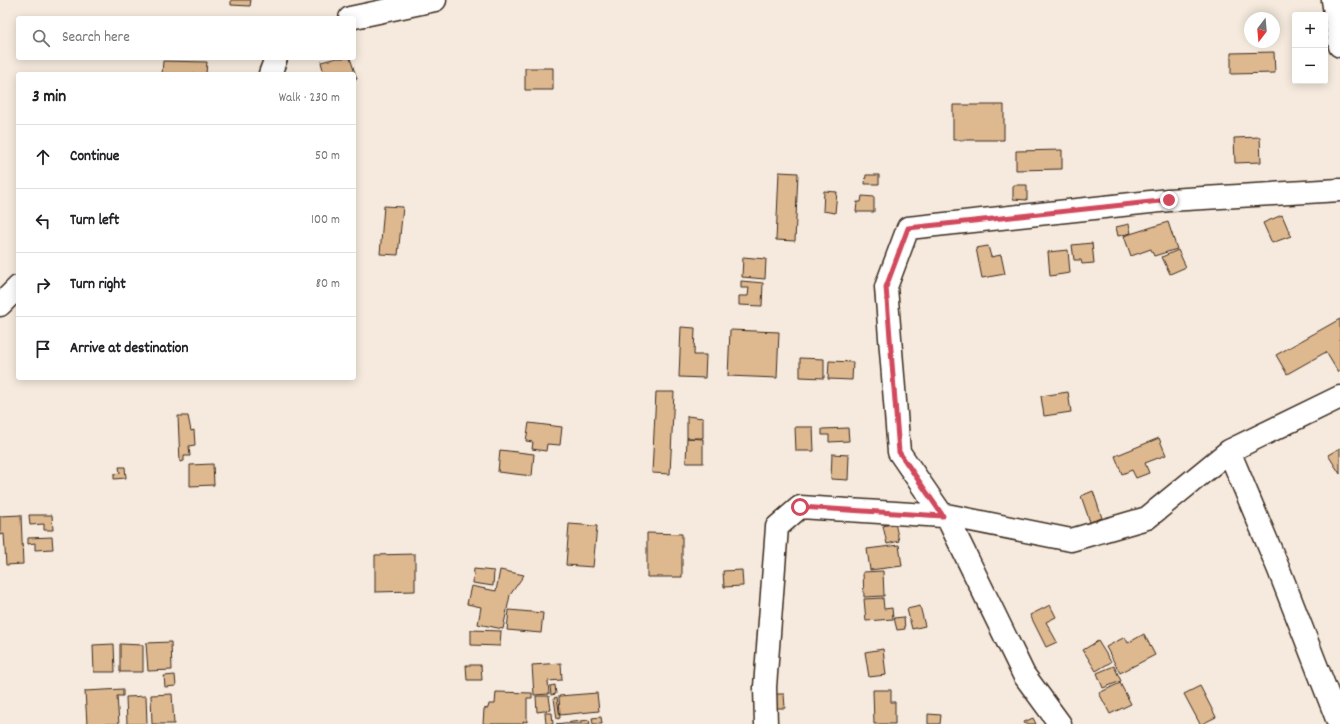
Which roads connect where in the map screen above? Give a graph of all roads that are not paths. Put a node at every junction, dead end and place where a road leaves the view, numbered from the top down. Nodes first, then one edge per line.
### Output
1 (435, 0) edge
2 (1333, 0) edge
3 (356, 17) edge
4 (1340, 46) edge
5 (275, 60) edge
6 (271, 72) edge
7 (1340, 190) edge
8 (16, 289) edge
9 (0, 305) edge
10 (1340, 397) edge
11 (1229, 451) junction
12 (944, 516) junction
13 (766, 724) edge
14 (1060, 724) edge
15 (1338, 724) edge

1 - 3 street
2 - 4 street
5 - 6 street
7 - 12 street
8 - 9 street
10 - 11 street
11 - 12 street
11 - 15 street
12 - 13 street
12 - 14 street

